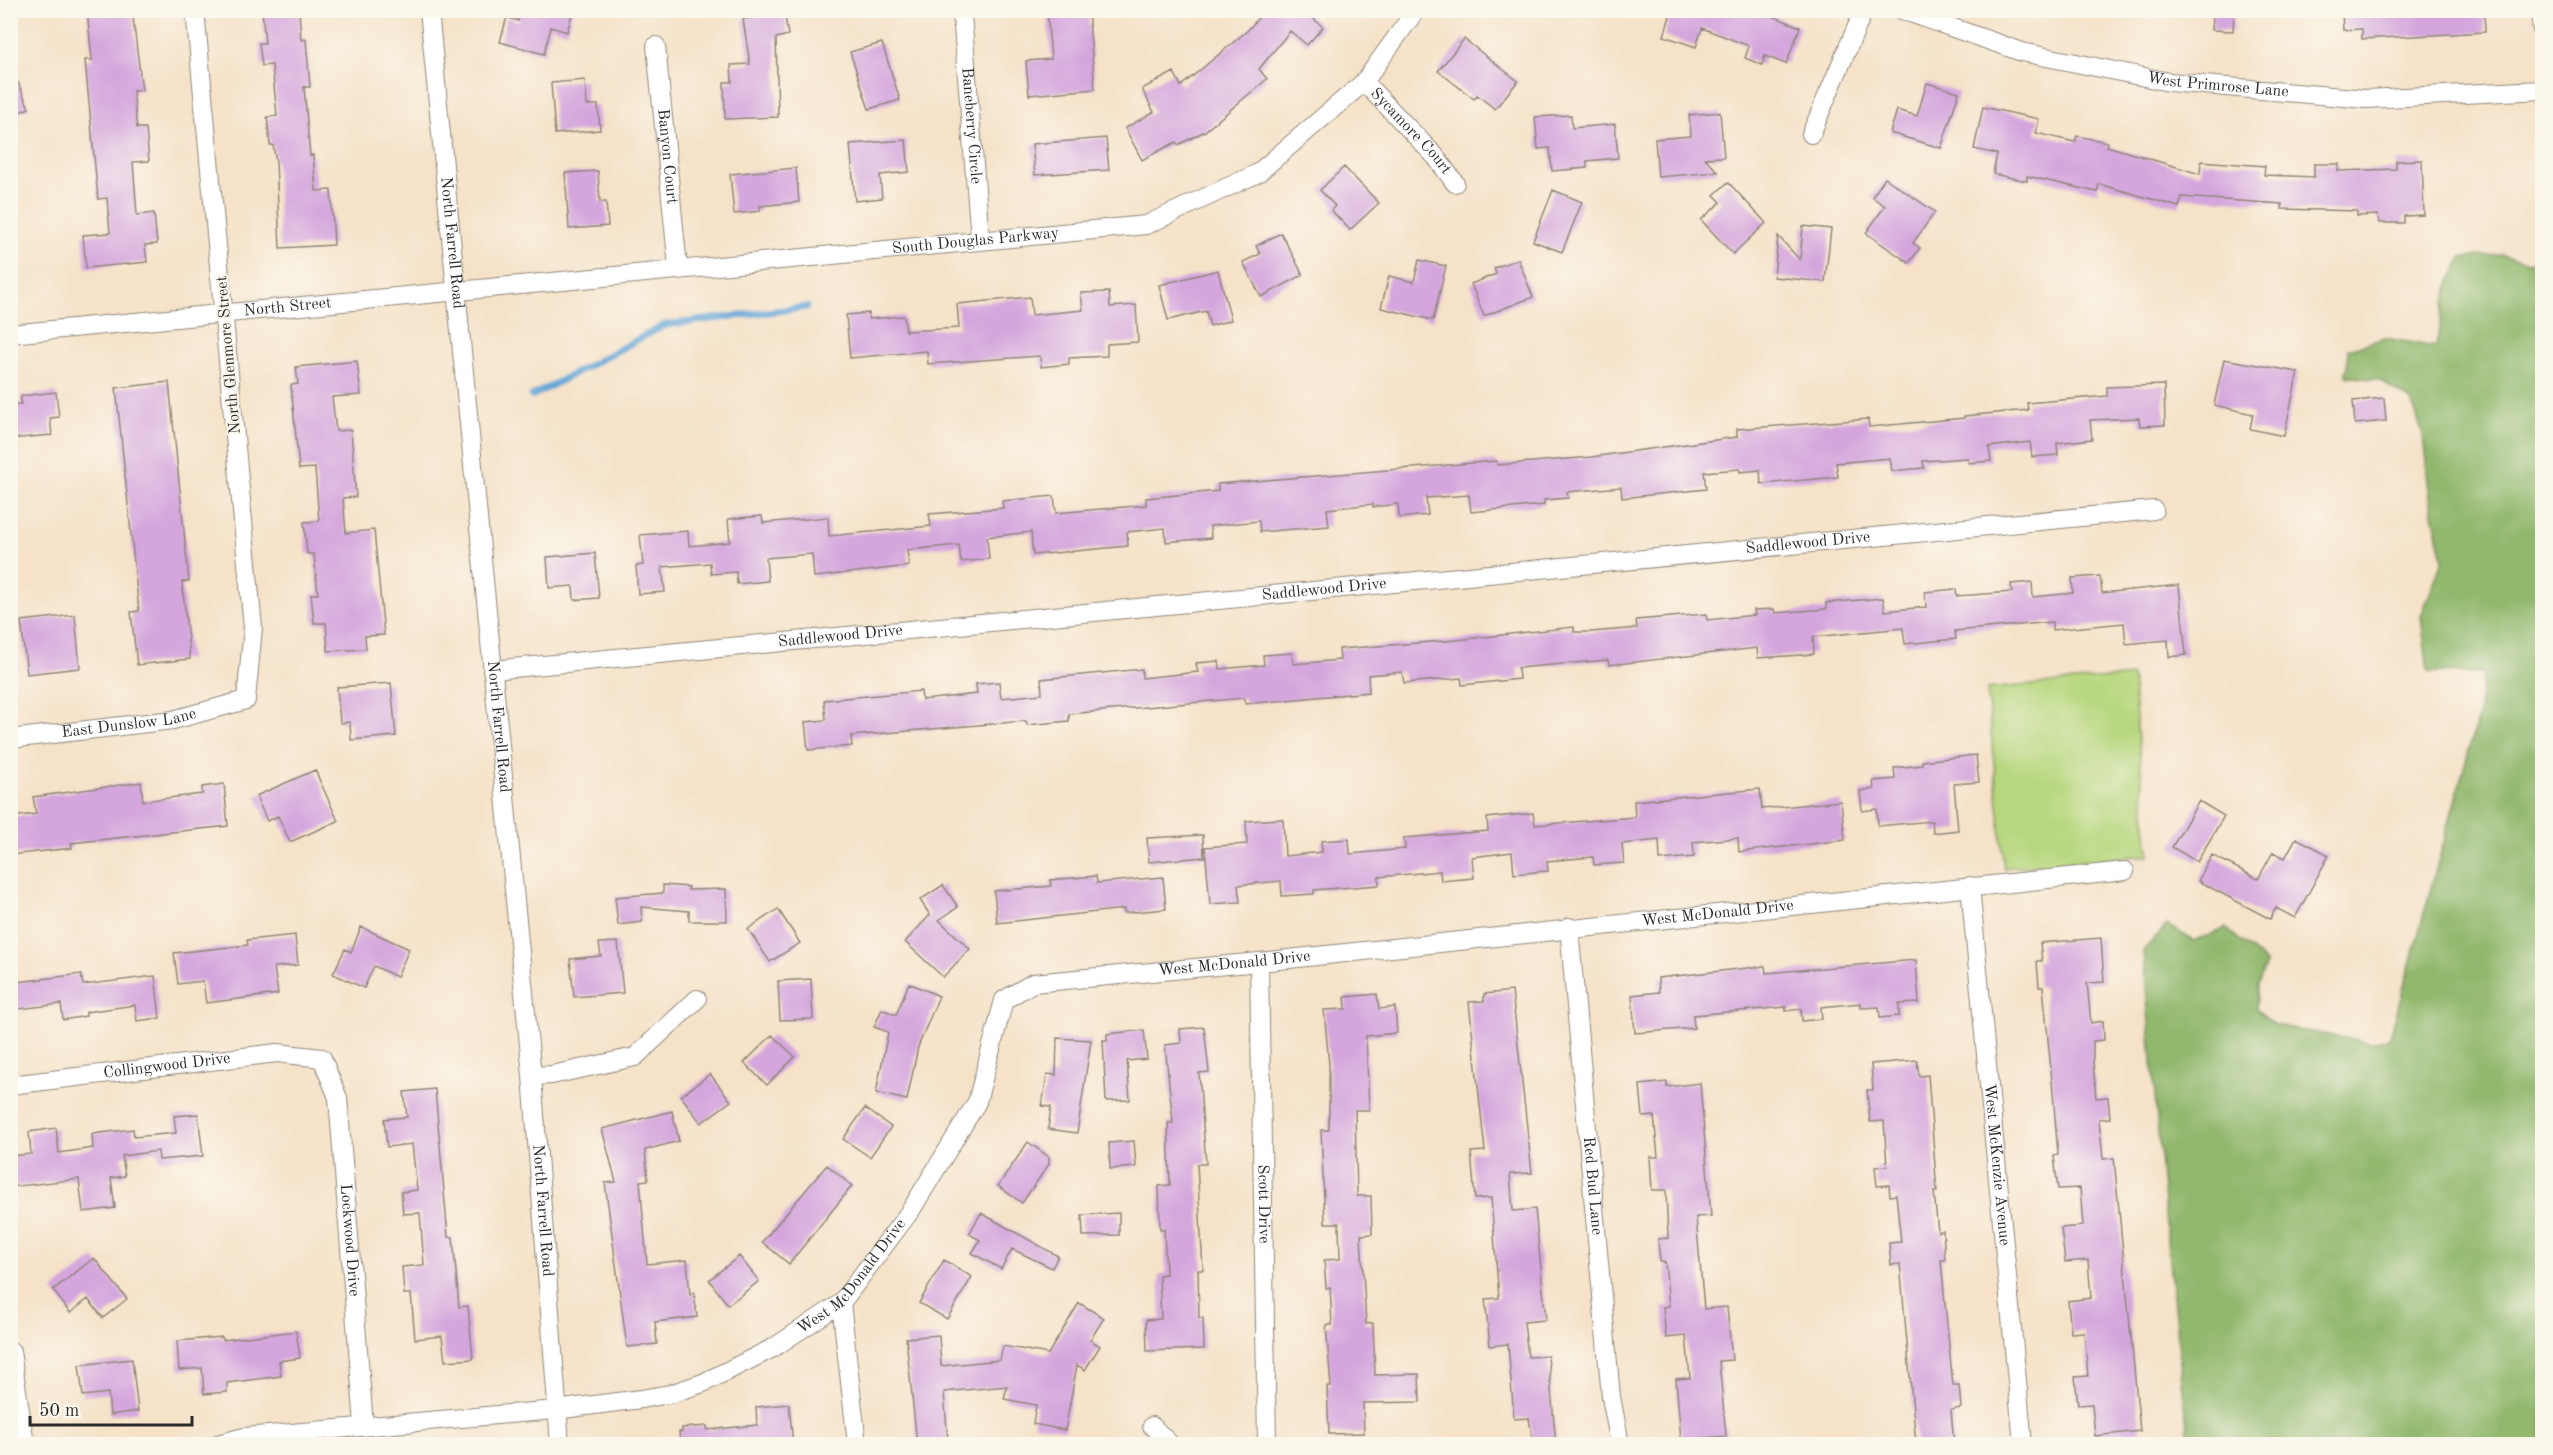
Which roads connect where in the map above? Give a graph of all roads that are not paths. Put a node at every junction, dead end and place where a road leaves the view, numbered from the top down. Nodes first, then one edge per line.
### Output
1 (195, 10) edge
2 (429, 10) edge
3 (1416, 10) edge
4 (1864, 10) edge
5 (1902, 10) edge
6 (2540, 10) edge
7 (962, 14) dead end
8 (2542, 30) edge
9 (656, 46) dead end
10 (1364, 82) junction
11 (2542, 90) edge
12 (1811, 134) dead end
13 (1455, 183) dead end
14 (980, 239) junction
15 (678, 268) junction
16 (456, 292) junction
17 (225, 311) junction
18 (10, 334) edge
19 (2154, 510) dead end
20 (492, 670) junction
21 (246, 700) joint
22 (10, 739) edge
23 (2125, 871) dead end
24 (1970, 886) junction
25 (1569, 927) junction
26 (1259, 962) junction
27 (697, 999) dead end
28 (322, 1058) joint
29 (531, 1076) junction
30 (10, 1085) edge
31 (841, 1303) junction
32 (11, 1351) edge
33 (555, 1410) junction
34 (364, 1425) junction
35 (1152, 1426) dead end
36 (25, 1444) edge
37 (218, 1444) edge
38 (560, 1444) edge
39 (857, 1444) edge
40 (1170, 1444) edge
41 (1267, 1444) edge
42 (1620, 1444) edge
43 (2023, 1444) edge

1 - 17 street, North Glenmore Street
2 - 16 street, North Farrell Road
3 - 10 street, South Douglas Parkway
4 - 12 street
5 - 11 street, West Primrose Lane
6 - 8 street
7 - 14 street, Baneberry Circle
9 - 15 street, Banyon Court
10 - 13 street, Sycamore Court
10 - 14 street, South Douglas Parkway
14 - 15 street, South Douglas Parkway
15 - 16 street, South Douglas Parkway
16 - 17 street, North Street
16 - 20 street, North Farrell Road
17 - 18 street, North Street
17 - 21 street, North Glenmore Street
19 - 20 street, Saddlewood Drive
20 - 29 street, North Farrell Road
21 - 22 street, East Dunslow Lane
23 - 24 street, West McDonald Drive
24 - 25 street, West McDonald Drive
24 - 43 street, West McKenzie Avenue
25 - 26 street, West McDonald Drive
25 - 42 street, Red Bud Lane
26 - 31 street, West McDonald Drive
26 - 41 street, Scott Drive
27 - 29 street
28 - 30 street, Collingwood Drive
28 - 34 street, Lockwood Drive
29 - 33 street, North Farrell Road
31 - 33 street, West McDonald Drive
31 - 39 street
32 - 36 street
33 - 34 street, West McDonald Drive
33 - 38 street, North Farrell Road
34 - 37 street, West McDonald Drive
35 - 40 street

